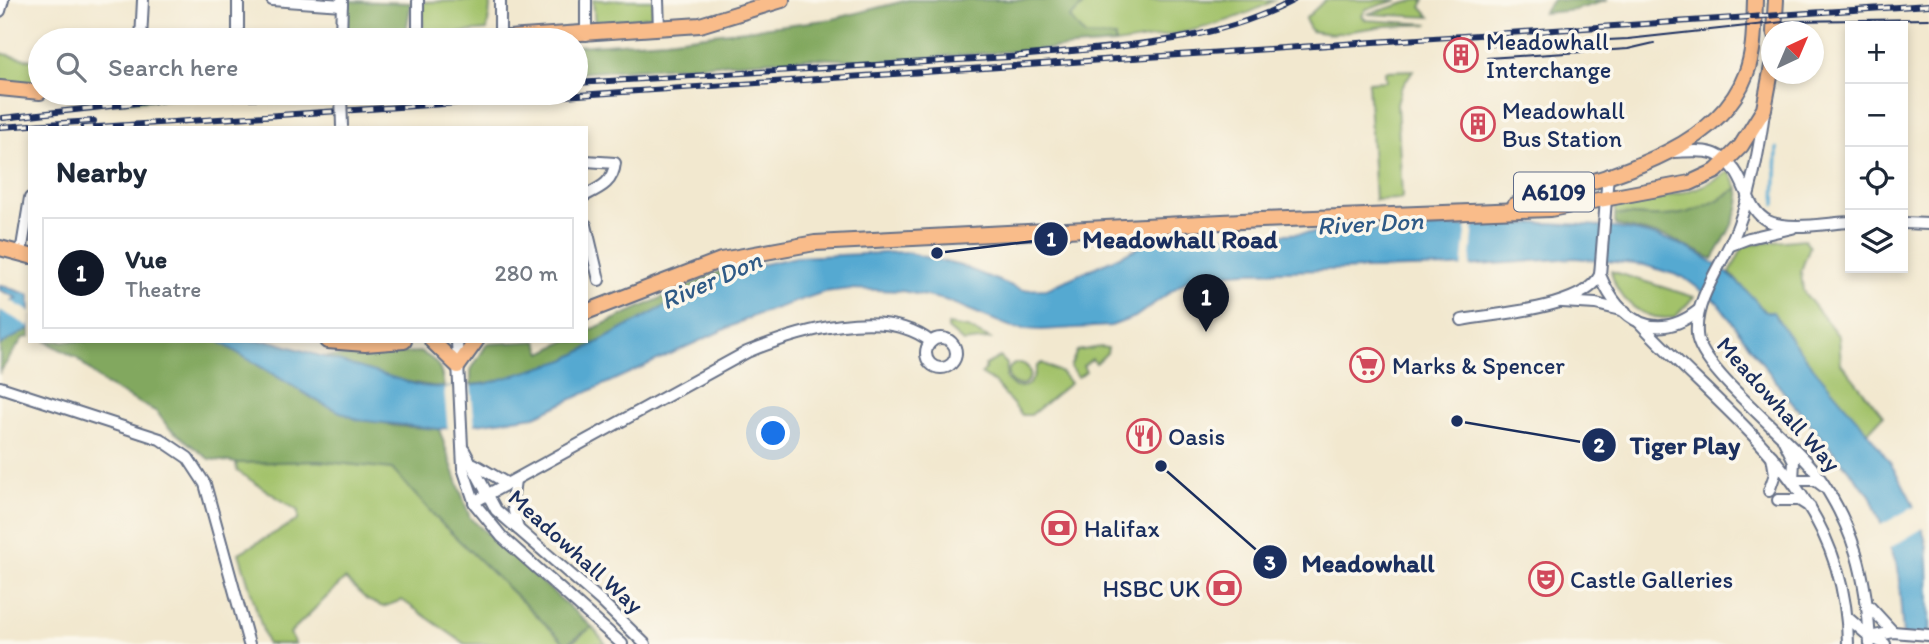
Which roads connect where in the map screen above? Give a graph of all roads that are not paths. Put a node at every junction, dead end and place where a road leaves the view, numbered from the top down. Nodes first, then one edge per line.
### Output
1 (2, 0) edge
2 (144, 0) edge
3 (238, 0) edge
4 (272, 0) edge
5 (418, 0) edge
6 (500, 0) edge
7 (586, 0) edge
8 (658, 0) edge
9 (1755, 0) edge
10 (1776, 0) edge
11 (779, 1) edge
12 (342, 2) edge
13 (0, 11) edge
14 (1775, 21) edge
15 (143, 28) edge
16 (238, 28) edge
17 (341, 28) edge
18 (418, 28) edge
19 (500, 28) edge
20 (586, 28) edge
21 (659, 29) junction
22 (588, 35) edge
23 (1769, 84) edge
24 (0, 88) edge
25 (28, 91) edge
26 (341, 105) edge
27 (1764, 109) junction
28 (342, 126) edge
29 (1671, 152) junction
30 (588, 161) edge
31 (1728, 161) junction
32 (1608, 174) junction
33 (588, 194) edge
34 (1748, 195) junction
35 (1607, 197) junction
36 (1500, 210) junction
37 (28, 220) edge
38 (1845, 222) edge
39 (1908, 223) edge
40 (1809, 224) junction
41 (1929, 224) edge
42 (588, 234) edge
43 (1731, 246) junction
44 (0, 248) edge
45 (25, 254) edge
46 (1600, 275) junction
47 (599, 281) dead end
48 (1560, 302) junction
49 (1699, 310) junction
50 (588, 311) edge
51 (1625, 311) junction
52 (1462, 320) dead end
53 (1638, 321) junction
54 (931, 342) dead end
55 (434, 343) edge
56 (457, 343) edge
57 (475, 343) edge
58 (458, 371) junction
59 (0, 387) edge
60 (1780, 433) junction
61 (464, 450) junction
62 (1771, 454) junction
63 (474, 464) junction
64 (1793, 480) junction
65 (512, 482) junction
66 (1826, 487) junction
67 (1769, 491) dead end
68 (487, 496) junction
69 (1778, 500) dead end
70 (474, 502) junction
71 (1812, 508) junction
72 (518, 529) junction
73 (1833, 554) junction
74 (1858, 555) junction
75 (1868, 606) junction
76 (1848, 618) junction
77 (1897, 632) junction
78 (1929, 635) edge
79 (619, 642) edge
80 (1868, 642) edge
81 (249, 644) edge
82 (645, 644) edge
83 (1849, 644) edge
84 (1885, 644) edge

1 - 13 street
2 - 15 street
3 - 16 street
4 - 12 street
5 - 18 street
6 - 19 street
7 - 20 street
8 - 21 street
9 - 29 main road, A6109
10 - 14 main road
11 - 21 main road
12 - 17 street
21 - 22 main road
23 - 27 main road, A6109
24 - 25 main road
26 - 28 street, bridge
27 - 31 main road, A6109
27 - 34 street, Meadowhall Way
29 - 31 street
29 - 32 main road, A6109
30 - 33 street
31 - 34 street
31 - 35 main road, A6109
32 - 35 street
32 - 36 main road, A6109
34 - 40 street
34 - 43 street, Meadowhall Way
35 - 36 main road, A6109
35 - 46 street
36 - 50 main road, A6109
37 - 45 street
38 - 40 street
39 - 41 street
40 - 43 street
42 - 47 street
43 - 49 street, Meadowhall Way
44 - 45 main road
46 - 48 street
46 - 51 street, Meadowhall Way
48 - 51 street
48 - 52 street
49 - 53 street
49 - 60 street, Meadowhall Way
51 - 53 street, Meadowhall Way
53 - 62 street, Meadowhall Way
54 - 65 street
55 - 58 main road
56 - 58 street, Meadowhall Way
57 - 58 main road
58 - 61 street, Meadowhall Way
59 - 81 street
60 - 64 street
60 - 66 street, Meadowhall Way
61 - 63 street, Meadowhall Way
61 - 70 street, Meadowhall Way
62 - 64 street, Meadowhall Way
62 - 67 street
63 - 65 street
63 - 68 street, Meadowhall Way
64 - 66 street
64 - 71 street, Meadowhall Way
65 - 68 street
65 - 72 street
66 - 74 street, Meadowhall Way
68 - 70 street
68 - 72 street, Meadowhall Way
69 - 71 street
70 - 79 street, Meadowhall Way
71 - 73 street, Meadowhall Way
72 - 82 street, Meadowhall Way
73 - 74 street
73 - 76 street, Meadowhall Way
74 - 75 street, Meadowhall Way
75 - 77 street
75 - 80 street, Meadowhall Way
76 - 80 street
76 - 83 street, Meadowhall Way
77 - 78 street
77 - 80 street
80 - 84 street

